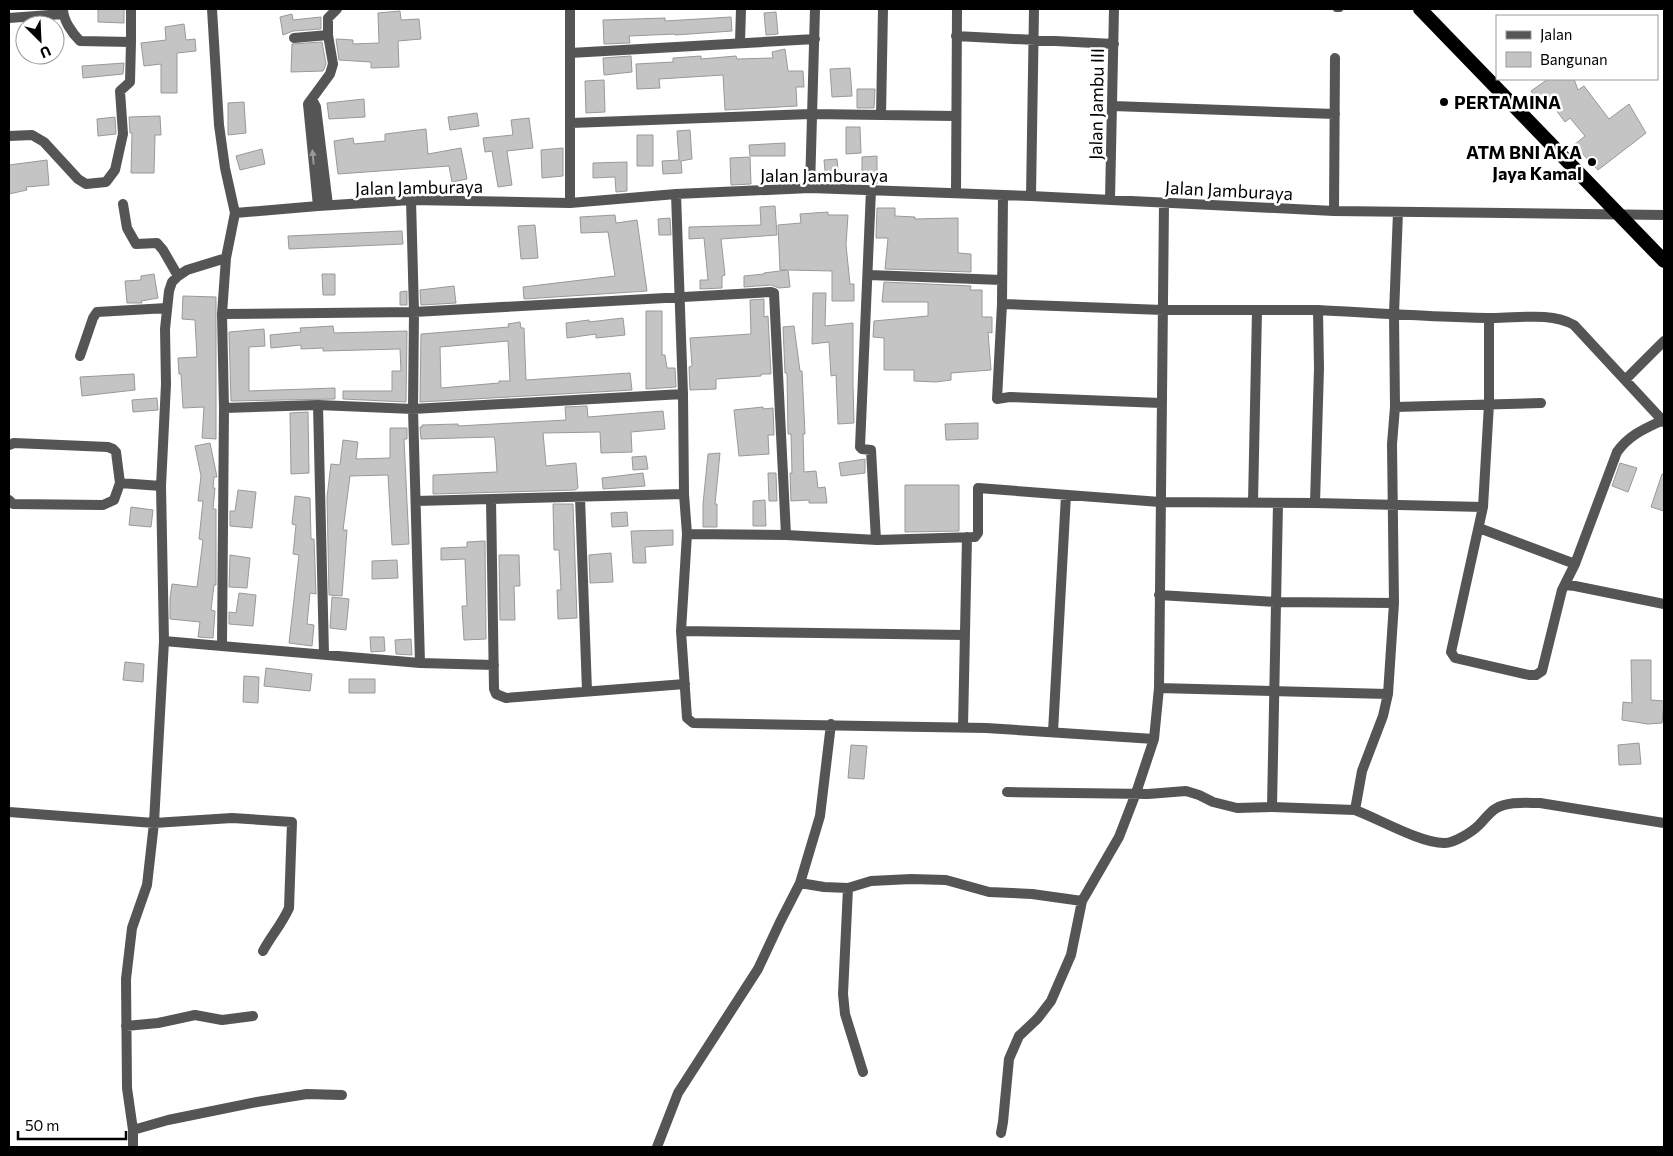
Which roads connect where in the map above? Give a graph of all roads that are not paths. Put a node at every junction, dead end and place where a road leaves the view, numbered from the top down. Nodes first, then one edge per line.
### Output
1 (131, 9) edge
2 (212, 9) edge
3 (337, 9) edge
4 (570, 9) edge
5 (740, 9) edge
6 (815, 9) edge
7 (883, 9) edge
8 (956, 9) edge
9 (1034, 9) edge
10 (1114, 9) edge
11 (1336, 9) edge
12 (1340, 9) edge
13 (1420, 9) edge
14 (63, 11) edge
15 (9, 18) edge
16 (328, 35) junction
17 (956, 36) junction
18 (294, 38) dead end
19 (815, 39) junction
20 (1034, 39) junction
21 (131, 42) junction
22 (740, 42) junction
23 (1114, 44) junction
24 (570, 52) junction
25 (1335, 58) dead end
26 (1113, 106) junction
27 (811, 114) junction
28 (1336, 114) junction
29 (882, 115) junction
30 (955, 116) junction
31 (571, 123) junction
32 (9, 136) edge
33 (810, 188) junction
34 (871, 190) junction
35 (956, 193) junction
36 (676, 194) junction
37 (1003, 195) junction
38 (1031, 196) junction
39 (1110, 199) junction
40 (411, 200) junction
41 (570, 203) junction
42 (1164, 203) junction
43 (124, 204) dead end
44 (323, 205) junction
45 (1334, 211) junction
46 (1398, 212) junction
47 (235, 213) junction
48 (1619, 215) junction
49 (1664, 215) edge
50 (226, 258) junction
51 (1664, 261) edge
52 (869, 275) junction
53 (178, 276) junction
54 (1002, 280) junction
55 (679, 297) junction
56 (1002, 304) junction
57 (168, 308) junction
58 (1163, 310) junction
59 (1318, 310) junction
60 (1257, 311) junction
61 (414, 312) junction
62 (222, 314) junction
63 (1394, 314) junction
64 (1489, 318) junction
65 (1664, 341) edge
66 (80, 356) dead end
67 (1626, 380) junction
68 (683, 394) junction
69 (1161, 403) junction
70 (1541, 403) dead end
71 (1489, 404) junction
72 (318, 405) junction
73 (1395, 407) junction
74 (224, 408) junction
75 (413, 409) junction
76 (1663, 421) edge
77 (9, 445) edge
78 (120, 483) junction
79 (161, 486) junction
80 (684, 494) junction
81 (1066, 495) junction
82 (580, 497) junction
83 (491, 499) junction
84 (9, 500) edge
85 (416, 501) junction
86 (1160, 502) junction
87 (1253, 502) junction
88 (1278, 503) junction
89 (1314, 503) junction
90 (1392, 505) junction
91 (1483, 507) junction
92 (1479, 528) junction
93 (687, 534) junction
94 (786, 535) junction
95 (966, 537) junction
96 (876, 540) junction
97 (1575, 564) junction
98 (1565, 585) junction
99 (1159, 595) junction
100 (1276, 602) junction
101 (1394, 603) junction
102 (1664, 604) edge
103 (681, 631) junction
104 (965, 635) junction
105 (164, 641) junction
106 (222, 645) junction
107 (324, 654) junction
108 (420, 663) junction
109 (494, 666) junction
110 (685, 684) junction
111 (1159, 688) junction
112 (587, 692) junction
113 (1273, 692) junction
114 (1388, 694) junction
115 (831, 724) junction
116 (963, 727) junction
117 (1053, 732) junction
118 (1154, 739) junction
119 (1007, 792) dead end
120 (1136, 794) junction
121 (1272, 807) junction
122 (1355, 810) junction
123 (9, 812) edge
124 (1664, 823) edge
125 (154, 824) junction
126 (800, 883) junction
127 (848, 888) junction
128 (1082, 901) junction
129 (263, 951) dead end
130 (253, 1016) dead end
131 (126, 1026) junction
132 (863, 1072) dead end
133 (342, 1095) dead end
134 (133, 1130) junction
135 (1001, 1133) dead end
136 (133, 1147) edge
137 (657, 1147) edge

1 - 21 street
2 - 47 street
3 - 16 street
4 - 24 street
5 - 22 street
6 - 19 street
7 - 29 street
8 - 17 street
9 - 20 street
10 - 23 street, Jalan Jambu III
11 - 12 lane
13 - 48 highway
14 - 15 street
14 - 21 street
16 - 18 street
16 - 44 street
17 - 20 street
17 - 30 street
19 - 22 street
19 - 27 street
20 - 23 street
20 - 38 street
21 - 32 street
22 - 24 street
23 - 26 street, Jalan Jambu III
24 - 31 street
25 - 28 street
26 - 28 street
26 - 39 street, Jalan Jambu III
27 - 29 street
27 - 31 street
27 - 33 street
28 - 45 street
29 - 30 street
30 - 35 street
31 - 41 street
33 - 34 street, Jalan Jamburaya
33 - 36 street, Jalan Jamburaya
34 - 35 street, Jalan Jamburaya
34 - 52 street
35 - 37 street, Jalan Jamburaya
36 - 41 street, Jalan Jamburaya
36 - 55 street
37 - 38 street, Jalan Jamburaya
37 - 54 street
38 - 39 street, Jalan Jamburaya
39 - 42 street, Jalan Jamburaya
40 - 41 street, Jalan Jamburaya
40 - 44 street, Jalan Jamburaya
40 - 61 street
42 - 45 street, Jalan Jamburaya
42 - 58 street
43 - 53 street
44 - 47 street, Jalan Jamburaya
45 - 46 street, Jalan Jamburaya
46 - 48 street, Jalan Jamburaya
46 - 63 street
47 - 50 street
48 - 49 street, Jalan Jamburaya
48 - 51 highway
50 - 53 street
50 - 62 street
52 - 54 street
52 - 96 street
53 - 57 street
54 - 56 street
55 - 61 street
55 - 68 street
55 - 94 street
56 - 58 street
56 - 69 street
57 - 66 street
57 - 79 street
58 - 60 street
58 - 69 street
59 - 60 street
59 - 63 street
59 - 89 street
60 - 87 street
61 - 62 street
61 - 75 street
62 - 74 street
63 - 64 street
63 - 73 street
64 - 67 street
64 - 71 street
65 - 67 street
67 - 76 street
68 - 75 street
68 - 80 street
69 - 86 street
70 - 71 street
71 - 73 street
71 - 91 street
72 - 74 street
72 - 75 street
72 - 107 street
73 - 90 street
74 - 106 street
75 - 85 street
76 - 97 street
77 - 78 street
78 - 79 street
78 - 84 street
79 - 105 street
80 - 82 street
80 - 93 street
81 - 86 street
81 - 95 street
81 - 117 street
82 - 83 street
82 - 112 street
83 - 85 street
83 - 109 street
85 - 108 street
86 - 87 street
86 - 99 street
87 - 88 street
88 - 89 street
88 - 100 street
89 - 90 street
90 - 91 street
90 - 101 street
91 - 92 street
92 - 97 street
92 - 98 street
93 - 94 street
93 - 103 street
94 - 96 street
95 - 96 street
95 - 104 street
97 - 98 street
98 - 102 street
99 - 100 street
99 - 111 street
100 - 101 street
100 - 113 street
101 - 114 street
103 - 104 street
103 - 110 street
104 - 116 street
105 - 106 street
105 - 125 street
106 - 107 street
107 - 108 street
108 - 109 street
109 - 112 street
110 - 112 street
110 - 115 street
111 - 113 street
111 - 118 street
113 - 114 street
113 - 121 street
114 - 122 street
115 - 116 street
115 - 126 street
116 - 117 street
117 - 118 street
118 - 120 street
119 - 120 street
120 - 121 street
120 - 128 street
121 - 122 street
122 - 124 street
123 - 125 street
125 - 129 street
125 - 131 street
126 - 127 street
126 - 137 street
127 - 128 street
127 - 132 street
128 - 135 street
130 - 131 street
131 - 134 street
133 - 134 street
134 - 136 street

